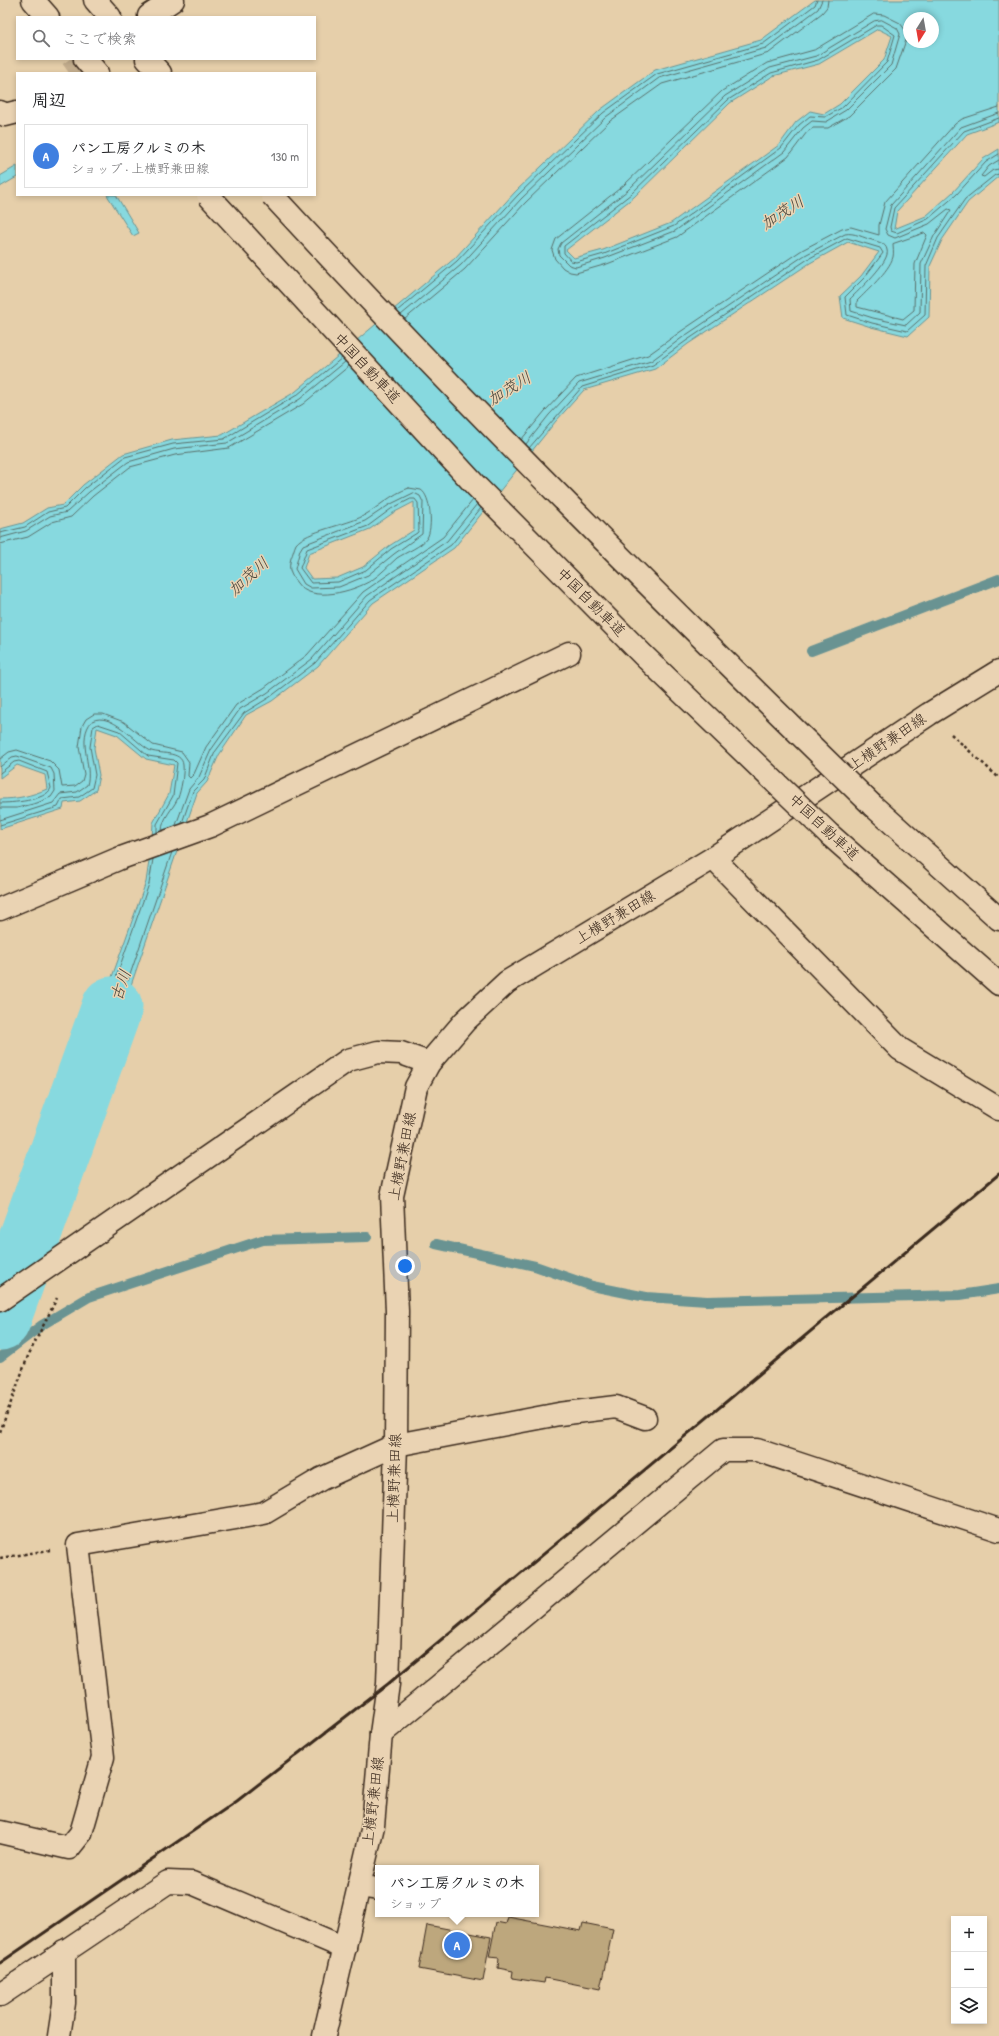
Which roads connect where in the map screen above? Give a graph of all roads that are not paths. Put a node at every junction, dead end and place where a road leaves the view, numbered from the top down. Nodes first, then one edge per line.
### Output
1 (33, 0) edge
2 (95, 0) edge
3 (173, 0) edge
4 (47, 16) edge
5 (109, 16) edge
6 (149, 16) dead end
7 (148, 60) edge
8 (159, 72) edge
9 (209, 196) edge
10 (273, 196) edge
11 (570, 653) dead end
12 (999, 671) edge
13 (713, 858) junction
14 (0, 909) edge
15 (999, 918) edge
16 (999, 984) edge
17 (429, 1063) junction
18 (999, 1109) edge
19 (0, 1300) edge
20 (645, 1418) dead end
21 (396, 1445) junction
22 (999, 1530) edge
23 (381, 1734) junction
24 (0, 1832) edge
25 (368, 1888) edge
26 (345, 1948) junction
27 (64, 1951) junction
28 (0, 1994) edge
29 (59, 2036) edge
30 (324, 2036) edge

1 - 4 main road
2 - 5 main road
3 - 6 main road
7 - 8 main road
9 - 16 main road, 中国自動車道, bridge
10 - 15 main road, bridge
11 - 14 main road
12 - 13 main road, 上横野兼田線
13 - 17 main road, 上横野兼田線
13 - 18 main road
17 - 19 main road
17 - 21 main road, 上横野兼田線
20 - 21 main road
21 - 23 main road, 上横野兼田線
21 - 24 main road
22 - 23 main road
23 - 25 main road, 上横野兼田線
25 - 26 main road, 上横野兼田線
26 - 27 main road
26 - 30 main road, 上横野兼田線
27 - 28 main road
27 - 29 main road

